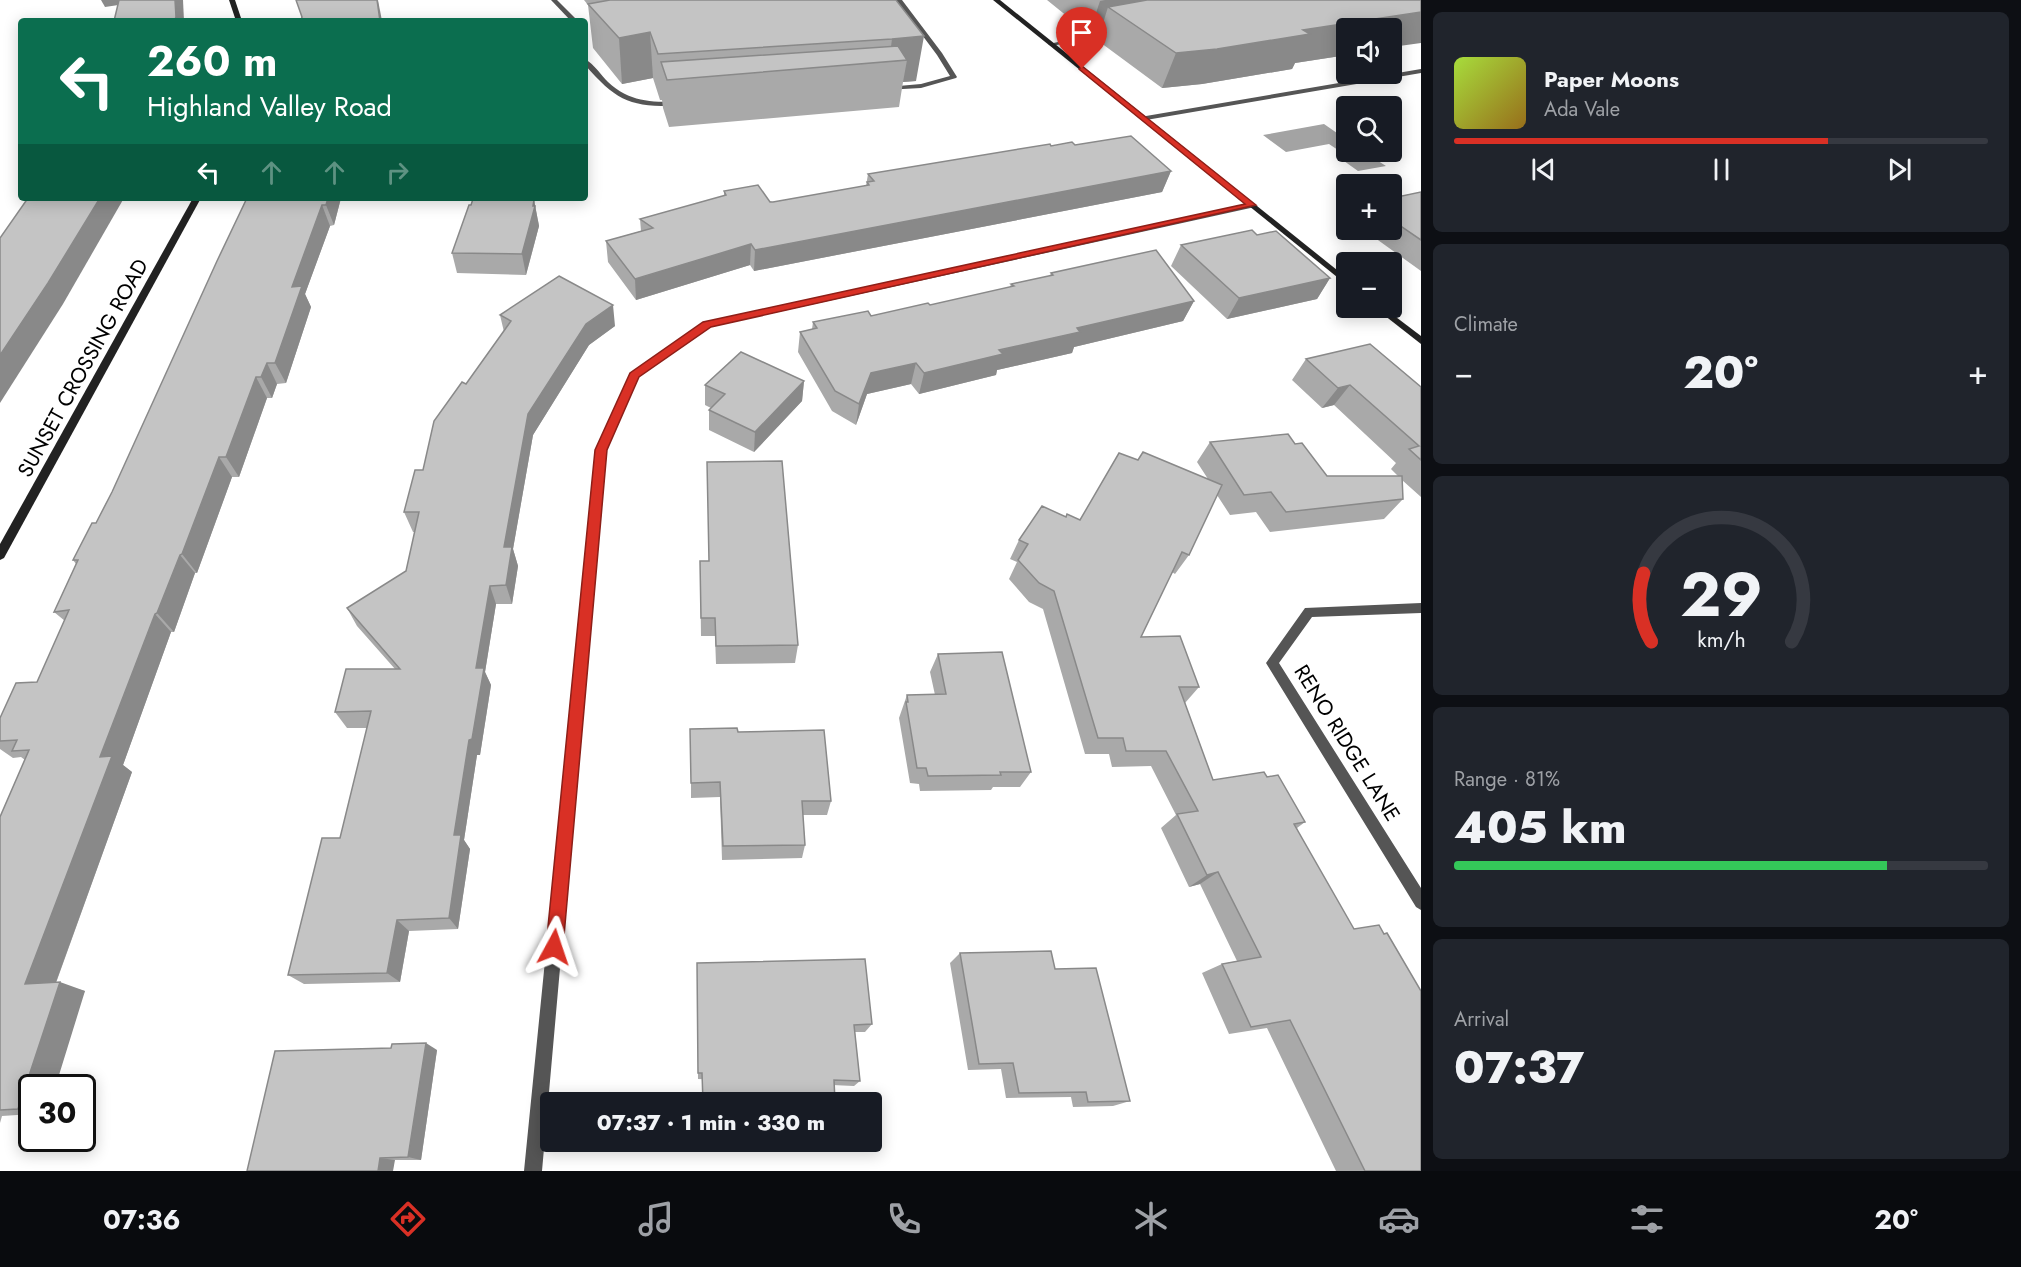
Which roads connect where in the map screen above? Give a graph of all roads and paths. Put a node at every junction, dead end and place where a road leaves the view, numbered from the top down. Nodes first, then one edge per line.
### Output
1 (232, 0) edge
2 (554, 0) edge
3 (899, 0) edge
4 (996, 0) edge
5 (238, 18) edge
6 (572, 18) edge
7 (1119, 33) edge
8 (1051, 44) junction
9 (588, 64) edge
10 (1421, 71) edge
11 (873, 90) dead end
12 (683, 104) edge
13 (1146, 118) junction
14 (195, 201) edge
15 (1252, 205) junction
16 (1336, 273) edge
17 (1392, 318) edge
18 (1421, 341) edge
19 (0, 555) edge
20 (1421, 608) edge
21 (1421, 902) edge
22 (533, 1171) edge

1 - 5 street
2 - 6 street
3 - 11 street
4 - 8 street
7 - 8 street
8 - 13 street
9 - 12 street
10 - 13 street
13 - 15 street
14 - 19 street, SUNSET CROSSING ROAD
15 - 16 street
15 - 22 street
17 - 18 street
20 - 21 street, RENO RIDGE LANE

